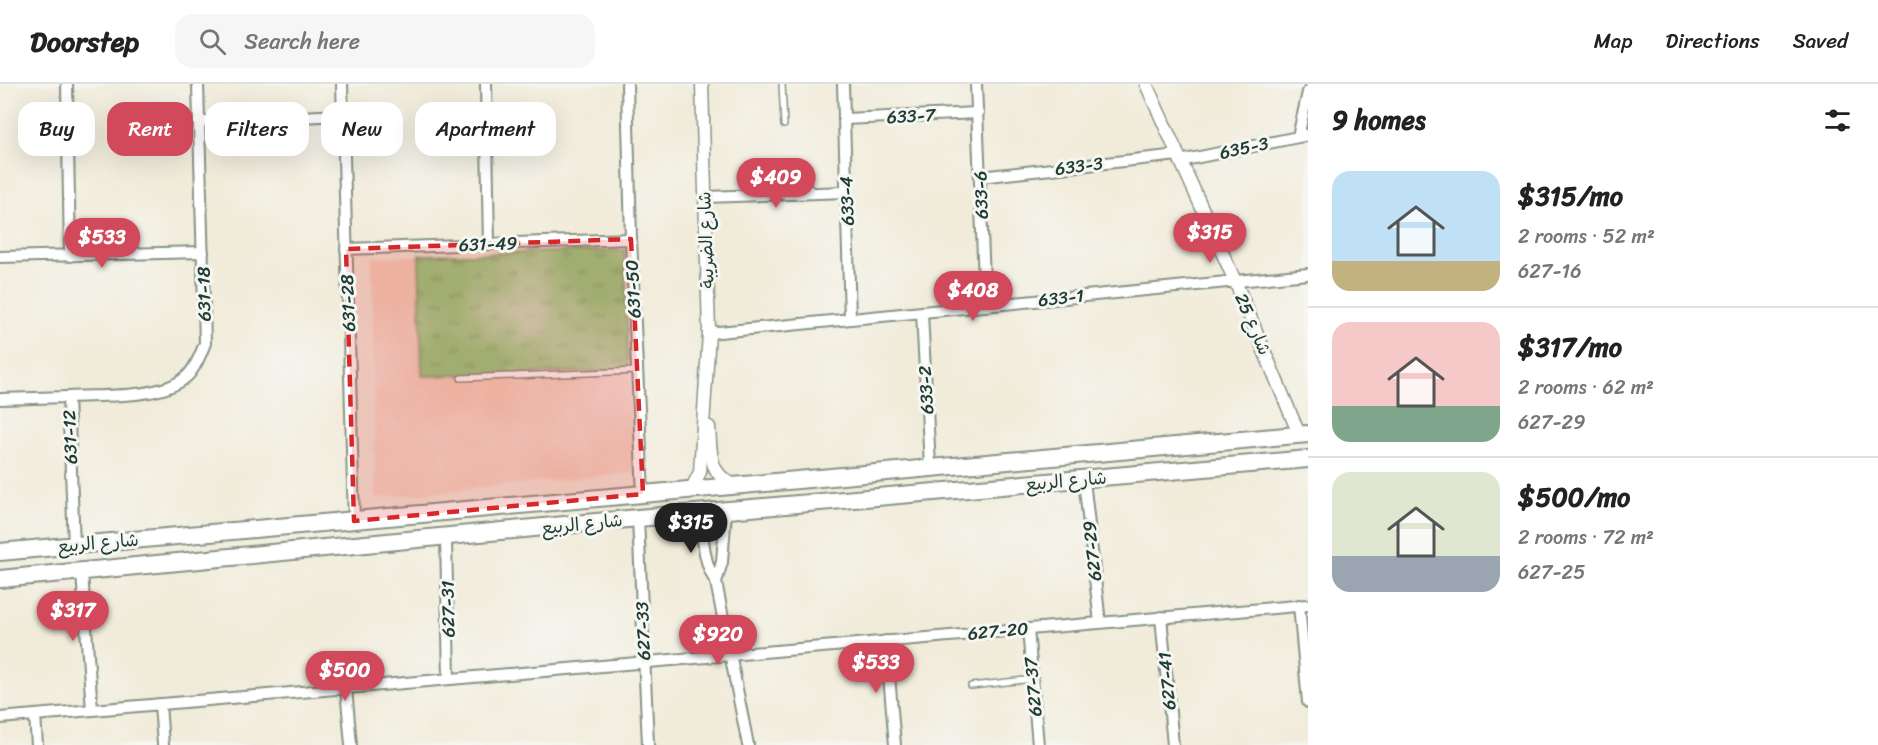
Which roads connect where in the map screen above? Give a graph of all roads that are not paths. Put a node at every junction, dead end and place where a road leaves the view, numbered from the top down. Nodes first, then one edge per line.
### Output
1 (67, 84) edge
2 (198, 84) edge
3 (342, 84) edge
4 (486, 84) edge
5 (627, 84) edge
6 (702, 84) edge
7 (782, 84) edge
8 (843, 84) edge
9 (976, 84) edge
10 (1146, 85) edge
11 (1308, 92) edge
12 (342, 102) edge
13 (978, 113) junction
14 (321, 116) edge
15 (844, 119) junction
16 (198, 122) junction
17 (784, 125) dead end
18 (1303, 136) edge
19 (343, 156) edge
20 (1180, 158) junction
21 (980, 177) junction
22 (785, 178) dead end
23 (846, 192) junction
24 (817, 194) junction
25 (705, 197) junction
26 (631, 239) junction
27 (489, 244) junction
28 (346, 249) junction
29 (203, 252) junction
30 (70, 255) junction
31 (0, 257) edge
32 (1308, 274) edge
33 (1235, 281) junction
34 (985, 306) junction
35 (922, 313) junction
36 (850, 318) junction
37 (709, 333) junction
38 (636, 371) junction
39 (461, 378) dead end
40 (68, 396) junction
41 (707, 396) junction
42 (0, 399) edge
43 (1304, 434) edge
44 (1222, 441) junction
45 (1174, 446) junction
46 (1308, 459) edge
47 (930, 467) junction
48 (1225, 467) junction
49 (1179, 471) junction
50 (1084, 480) junction
51 (733, 484) junction
52 (692, 488) junction
53 (643, 494) junction
54 (726, 511) junction
55 (700, 513) junction
56 (638, 518) junction
57 (354, 522) junction
58 (203, 534) junction
59 (446, 538) junction
60 (74, 545) junction
61 (0, 552) edge
62 (206, 561) junction
63 (81, 573) junction
64 (0, 579) edge
65 (716, 582) junction
66 (1303, 605) edge
67 (1161, 617) junction
68 (1100, 623) junction
69 (1028, 629) junction
70 (886, 641) junction
71 (730, 655) junction
72 (644, 662) junction
73 (449, 679) junction
74 (1032, 679) junction
75 (971, 686) dead end
76 (346, 688) junction
77 (1308, 702) edge
78 (160, 704) junction
79 (92, 710) junction
80 (35, 715) junction
81 (0, 718) edge
82 (38, 745) edge
83 (163, 745) edge
84 (351, 745) edge
85 (648, 745) edge
86 (748, 745) edge
87 (895, 745) edge
88 (1038, 745) edge
89 (1173, 745) edge

1 - 30 street
2 - 16 street, 631-18
3 - 12 street, 631-28
4 - 27 street
5 - 26 street, 631-50
6 - 25 street, شارع الضريبة
7 - 17 lane
8 - 15 street, 633-4
9 - 13 street, 633-6
10 - 20 street, شارع 25
11 - 18 street
13 - 15 street, 633-7
13 - 21 street, 633-6
14 - 16 street
15 - 23 street, 633-4
16 - 29 street, 631-18
18 - 20 street, 635-3
19 - 28 street, 631-28
20 - 21 street, 633-3
20 - 33 street, شارع 25
21 - 34 street, 633-6
22 - 24 lane
23 - 24 street
23 - 36 street, 633-4
24 - 25 street
25 - 37 street, شارع الضريبة
26 - 27 street, 631-49
26 - 38 street, 631-50
27 - 28 street, 631-49
28 - 57 street, 631-28
29 - 30 street
29 - 40 street, 631-18
30 - 31 street
32 - 33 street, 633-1
33 - 34 street, 633-1
33 - 43 street, شارع 25
34 - 35 street, 633-1
35 - 36 street, 633-1
35 - 47 street, 633-2
36 - 37 street, 633-1
37 - 41 street, شارع الضريبة
38 - 39 lane
38 - 53 street, 631-50
40 - 42 street, 631-12
40 - 60 street, 631-12
41 - 51 street, شارع الضريبة
41 - 52 street, شارع الضريبة
43 - 44 main road, شارع الربيع
44 - 45 main road, شارع الربيع
44 - 48 main road
45 - 47 main road, شارع الربيع
45 - 49 main road
46 - 48 main road, شارع الربيع
47 - 51 main road, شارع الربيع
48 - 49 main road, شارع الربيع
49 - 50 main road, شارع الربيع
50 - 54 main road, شارع الربيع
50 - 68 street, 627-29
51 - 52 main road, شارع الربيع
52 - 53 main road, شارع الربيع
53 - 57 main road, شارع الربيع
54 - 55 main road, شارع الربيع
54 - 65 street
55 - 56 main road, شارع الربيع
55 - 65 street
56 - 59 main road, شارع الربيع
56 - 72 street, 627-33
57 - 58 main road, شارع الربيع
58 - 60 main road, شارع الربيع
58 - 62 main road
59 - 62 main road, شارع الربيع
59 - 73 street, 627-31
60 - 61 main road, شارع الربيع
62 - 63 main road, شارع الربيع
63 - 64 main road, شارع الربيع
63 - 79 street
65 - 71 street
66 - 67 street, 627-20
66 - 77 street
67 - 68 street, 627-20
67 - 89 street, 627-41
68 - 69 street, 627-20
69 - 70 street, 627-20
69 - 74 street, 627-37
70 - 71 street, 627-20
70 - 87 street
71 - 72 street, 627-20
71 - 86 street
72 - 73 street, 627-20
72 - 85 street, 627-33
73 - 76 street, 627-20
74 - 75 lane
74 - 88 street, 627-37
76 - 78 street, 627-20
76 - 84 street
78 - 79 street, 627-20
78 - 83 street
79 - 80 street, 627-20
80 - 81 street, 627-20
80 - 82 street

